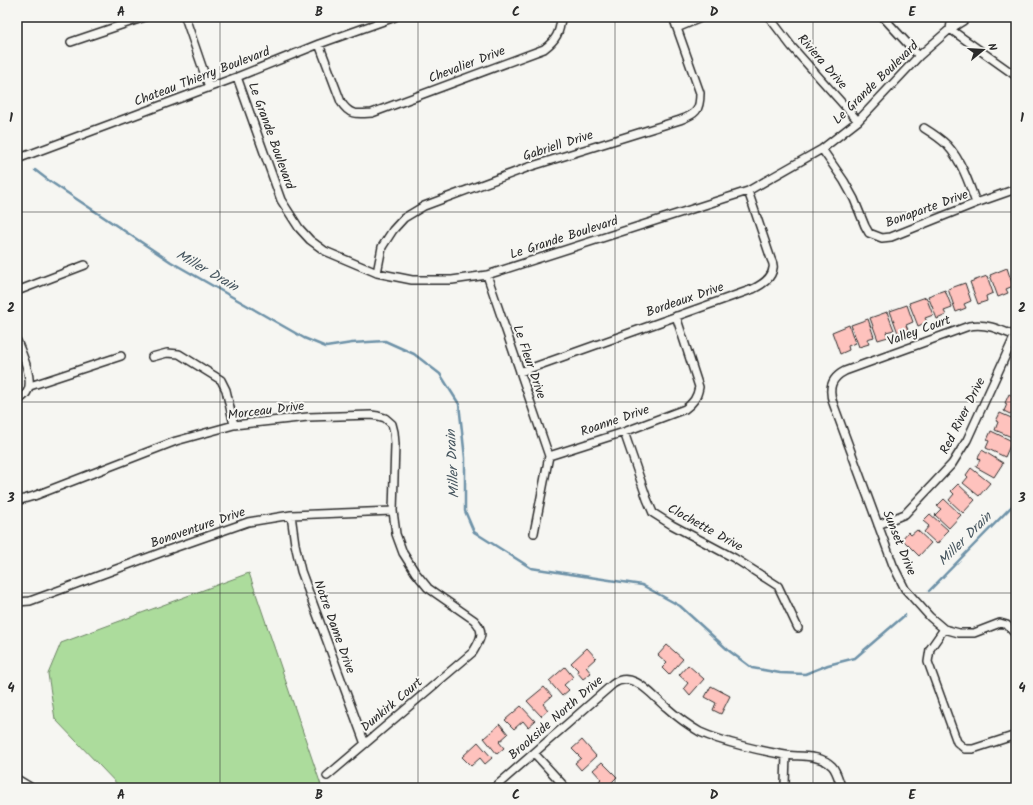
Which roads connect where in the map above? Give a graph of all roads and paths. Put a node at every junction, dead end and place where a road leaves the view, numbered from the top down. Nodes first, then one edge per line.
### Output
1 (145, 17) edge
2 (185, 17) edge
3 (395, 17) edge
4 (561, 17) edge
5 (673, 17) edge
6 (704, 17) edge
7 (769, 17) edge
8 (883, 17) edge
9 (952, 17) edge
10 (968, 17) edge
11 (677, 28) junction
12 (950, 29) junction
13 (71, 42) dead end
14 (319, 44) junction
15 (919, 56) junction
16 (1016, 76) edge
17 (237, 77) junction
18 (209, 87) junction
19 (858, 121) junction
20 (924, 128) dead end
21 (822, 149) junction
22 (17, 159) edge
23 (1016, 189) edge
24 (748, 191) junction
25 (976, 203) junction
26 (85, 265) dead end
27 (376, 273) junction
28 (487, 275) junction
29 (17, 290) edge
30 (676, 316) junction
31 (1015, 335) edge
32 (17, 341) edge
33 (121, 356) dead end
34 (152, 356) dead end
35 (520, 372) junction
36 (834, 378) joint
37 (30, 386) junction
38 (17, 401) edge
39 (234, 425) junction
40 (624, 432) junction
41 (548, 456) junction
42 (17, 501) edge
43 (393, 511) junction
44 (291, 515) junction
45 (878, 524) junction
46 (534, 533) dead end
47 (17, 602) edge
48 (798, 628) dead end
49 (944, 629) junction
50 (1016, 635) edge
51 (1016, 735) edge
52 (365, 744) junction
53 (534, 753) junction
54 (786, 755) junction
55 (327, 776) dead end
56 (17, 779) edge
57 (785, 784) dead end
58 (32, 788) edge
59 (494, 788) edge
60 (566, 788) edge
61 (842, 788) edge

1 - 13 street
2 - 18 street
3 - 14 street, Chateau Thierry Boulevard
4 - 14 street, Chevalier Drive
5 - 11 street, Gabriell Drive
6 - 11 street
7 - 19 street, Riviera Drive
8 - 15 street
9 - 12 street
10 - 12 street, Le Grande Boulevard
11 - 27 street, Gabriell Drive
12 - 15 street, Le Grande Boulevard
12 - 16 street
14 - 17 street, Chateau Thierry Boulevard
15 - 19 street, Le Grande Boulevard
17 - 18 street, Chateau Thierry Boulevard
17 - 27 street, Le Grande Boulevard
18 - 22 street, Chateau Thierry Boulevard
19 - 21 street, Le Grande Boulevard
20 - 25 street
21 - 24 street, Le Grande Boulevard
21 - 25 street, Bonaparte Drive
23 - 25 street, Bonaparte Drive
24 - 28 street, Le Grande Boulevard
24 - 30 street, Bordeaux Drive
26 - 29 street
27 - 28 street, Le Grande Boulevard
28 - 35 street, Le Fleur Drive
30 - 35 street, Bordeaux Drive
30 - 40 street, Roanne Drive
31 - 36 street, Valley Court
31 - 45 street, Red River Drive
32 - 37 street
33 - 37 street
34 - 39 street
35 - 41 street, Le Fleur Drive
36 - 45 street, Sunset Drive
37 - 38 street
39 - 42 street, Morceau Drive
39 - 43 street, Morceau Drive
40 - 41 street, Roanne Drive
40 - 48 street, Clochette Drive
41 - 46 street
43 - 44 street, Bonaventure Drive
43 - 52 street, Dunkirk Court
44 - 47 street, Bonaventure Drive
44 - 52 street, Notre Dame Drive
45 - 49 street, Sunset Drive
49 - 50 street, Sunset Drive
49 - 51 street
52 - 55 street, Dunkirk Court
53 - 54 street, Brookside North Drive
53 - 59 street, Brookside North Drive
53 - 60 street
54 - 57 street
54 - 61 street, Brookside North Drive
56 - 58 street

